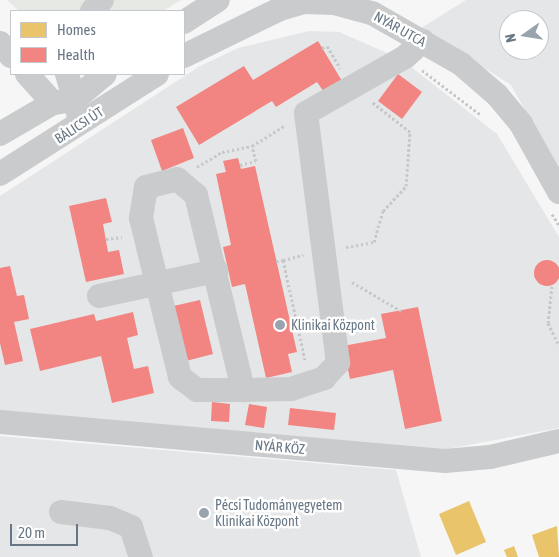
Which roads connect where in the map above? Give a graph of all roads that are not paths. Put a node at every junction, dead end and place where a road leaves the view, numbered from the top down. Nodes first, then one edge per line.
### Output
1 (102, 0) edge
2 (218, 0) edge
3 (93, 10) edge
4 (185, 21) edge
5 (423, 41) junction
6 (0, 43) edge
7 (10, 55) edge
8 (185, 56) edge
9 (28, 75) edge
10 (67, 75) edge
11 (104, 75) edge
12 (156, 75) edge
13 (63, 102) junction
14 (82, 124) junction
15 (0, 134) edge
16 (0, 174) edge
17 (559, 192) edge
18 (216, 272) junction
19 (157, 284) junction
20 (99, 296) dead end
21 (243, 390) junction
22 (0, 422) edge
23 (559, 441) edge
24 (61, 512) dead end
25 (141, 557) edge

1 - 3 street
2 - 4 street
5 - 8 street, NYÁR UTCA
5 - 17 street, NYÁR UTCA
5 - 21 street
6 - 7 street
9 - 13 street
10 - 13 street
11 - 13 street
12 - 14 street, BÁLICSI ÚT
13 - 14 street
13 - 15 street
14 - 16 street, BÁLICSI ÚT
18 - 19 street
18 - 19 street
18 - 21 street
19 - 20 street
19 - 21 street
22 - 23 street, NYÁR KÖZ
24 - 25 street

